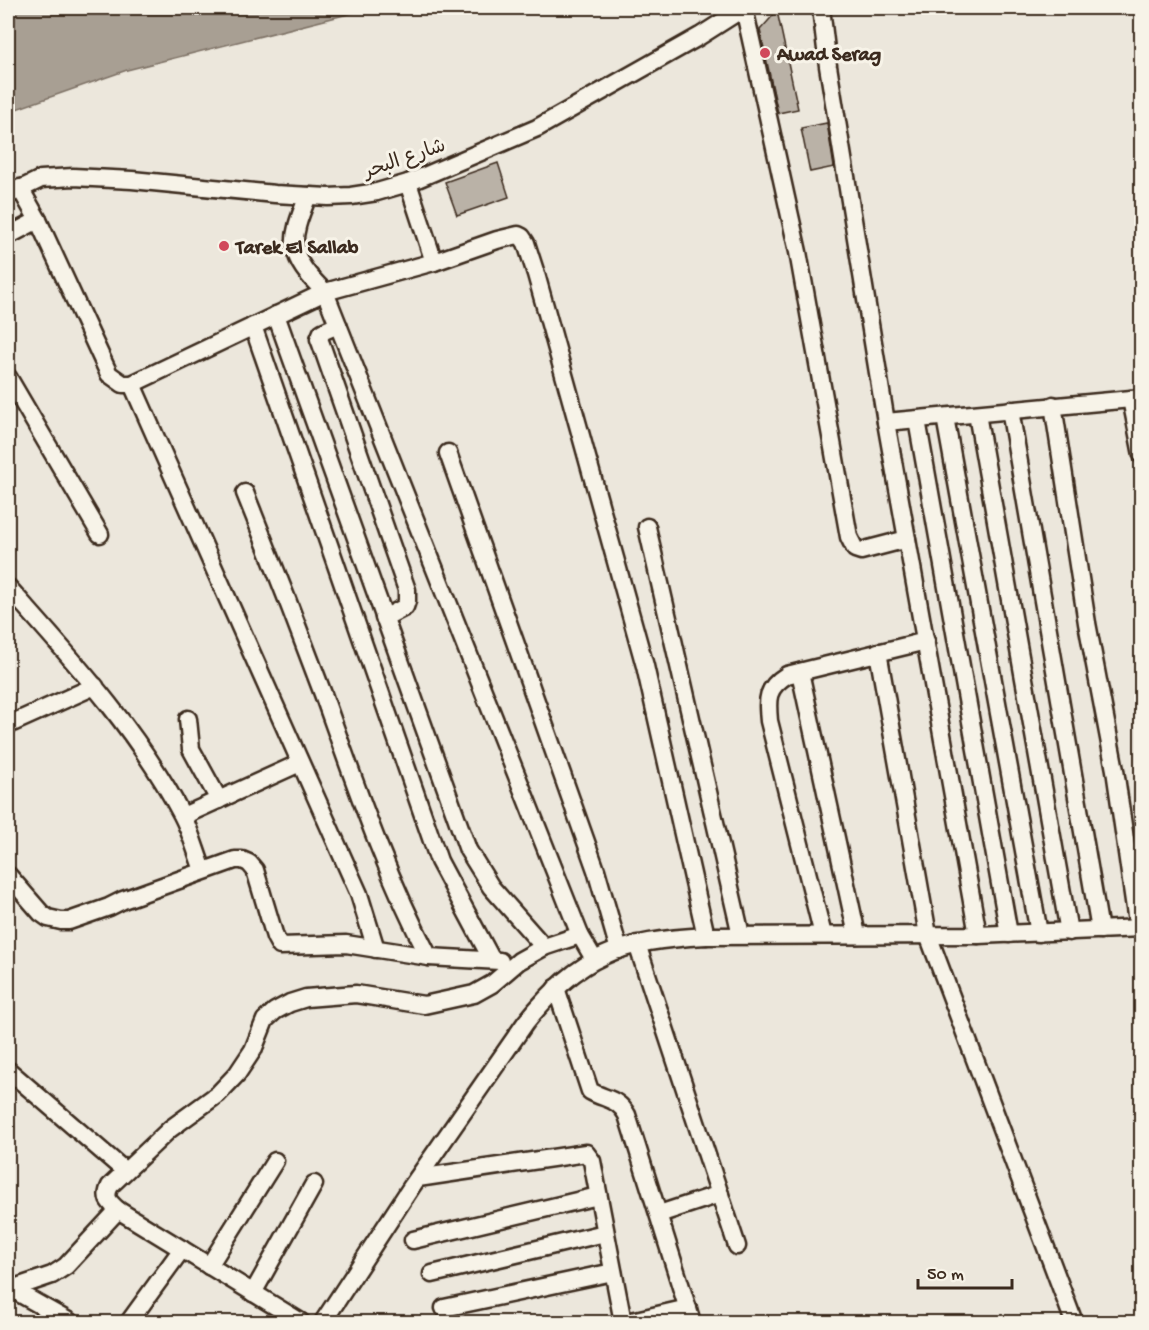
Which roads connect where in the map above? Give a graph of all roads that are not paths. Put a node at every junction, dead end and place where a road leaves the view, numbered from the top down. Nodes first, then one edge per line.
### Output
1 (744, 8) edge
2 (821, 8) edge
3 (408, 183) junction
4 (14, 192) edge
5 (308, 196) junction
6 (38, 220) junction
7 (8, 236) edge
8 (434, 262) junction
9 (325, 292) junction
10 (276, 315) junction
11 (338, 325) junction
12 (254, 326) junction
13 (8, 377) edge
14 (132, 384) junction
15 (1136, 398) edge
16 (1053, 405) junction
17 (1010, 410) junction
18 (977, 414) junction
19 (945, 417) junction
20 (917, 420) junction
21 (886, 422) junction
22 (448, 453) dead end
23 (1142, 454) edge
24 (245, 493) dead end
25 (647, 527) dead end
26 (100, 534) dead end
27 (907, 540) junction
28 (8, 587) edge
29 (384, 618) junction
30 (926, 641) junction
31 (878, 652) junction
32 (800, 672) junction
33 (95, 686) junction
34 (188, 719) dead end
35 (8, 724) edge
36 (300, 763) junction
37 (219, 800) junction
38 (183, 816) junction
39 (203, 870) junction
40 (8, 875) edge
41 (1140, 929) edge
42 (1100, 930) junction
43 (1069, 932) junction
44 (1039, 933) junction
45 (1009, 934) junction
46 (580, 935) junction
47 (741, 935) junction
48 (823, 935) junction
49 (858, 935) junction
50 (928, 935) junction
51 (978, 935) junction
52 (706, 936) junction
53 (637, 944) junction
54 (544, 947) junction
55 (376, 949) junction
56 (619, 950) junction
57 (429, 957) junction
58 (594, 959) junction
59 (492, 960) junction
60 (519, 961) junction
61 (556, 988) junction
62 (8, 1070) edge
63 (275, 1161) dead end
64 (125, 1171) junction
65 (418, 1178) junction
66 (315, 1184) dead end
67 (720, 1194) junction
68 (598, 1196) junction
69 (118, 1210) junction
70 (658, 1214) junction
71 (605, 1233) junction
72 (413, 1240) dead end
73 (737, 1246) dead end
74 (182, 1249) junction
75 (209, 1266) junction
76 (613, 1272) junction
77 (432, 1274) dead end
78 (9, 1289) edge
79 (253, 1293) junction
80 (444, 1308) dead end
81 (690, 1315) edge
82 (70, 1323) edge
83 (129, 1323) edge
84 (301, 1323) edge
85 (323, 1323) edge
86 (625, 1323) edge
87 (1074, 1323) edge

1 - 3 street, شارع البحر
1 - 27 street
2 - 21 street
3 - 5 street, شارع البحر
3 - 8 street
4 - 5 street, شارع البحر
4 - 6 street
5 - 9 street
6 - 7 street
6 - 14 street
8 - 9 street
8 - 52 street
9 - 10 street
9 - 11 street
10 - 12 street
10 - 29 street
11 - 29 street
11 - 46 street
12 - 14 street
12 - 59 street
13 - 26 street
14 - 36 street
15 - 16 street
15 - 23 street
16 - 17 street
16 - 41 street
17 - 18 street
17 - 42 street
18 - 19 street
18 - 43 street
19 - 20 street
19 - 44 street
20 - 21 street
20 - 45 street
21 - 27 street
22 - 56 street
24 - 57 street
25 - 47 street
27 - 30 street
28 - 33 street
29 - 54 street
30 - 31 street
30 - 51 street
31 - 32 street
31 - 50 street
32 - 48 street
32 - 49 street
33 - 35 street
33 - 38 street
34 - 37 street
36 - 37 street
36 - 55 street
37 - 38 street
38 - 39 street
39 - 40 street
39 - 55 street
41 - 42 street
42 - 43 street
43 - 44 street
44 - 45 street
45 - 51 street
46 - 54 street
46 - 58 street
47 - 48 street
47 - 52 street
48 - 49 street
49 - 50 street
50 - 51 street
50 - 87 street
52 - 53 street
53 - 56 street
53 - 67 street
54 - 60 street
55 - 57 street
56 - 58 street
57 - 59 street
58 - 61 street
59 - 60 street
60 - 64 street
61 - 65 street
61 - 70 street
62 - 64 street
63 - 75 street
64 - 69 street
65 - 68 street
65 - 85 street
66 - 79 street
67 - 70 street
67 - 73 street
68 - 71 street
68 - 72 street
69 - 74 street
69 - 78 street
70 - 81 street
71 - 76 street
71 - 77 street
74 - 75 street
74 - 83 street
75 - 79 street
76 - 80 street
76 - 86 street
78 - 82 street
79 - 84 street
81 - 86 street

